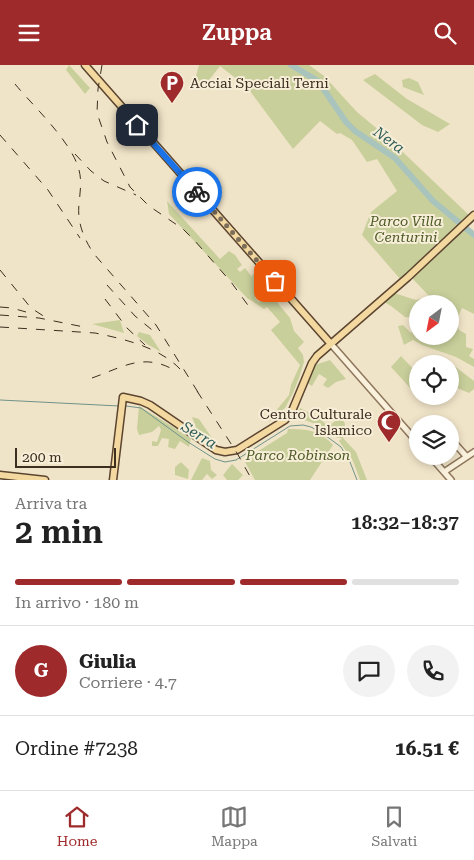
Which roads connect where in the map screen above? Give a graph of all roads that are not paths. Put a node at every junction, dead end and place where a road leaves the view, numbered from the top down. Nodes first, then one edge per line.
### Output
1 (85, 65) edge
2 (474, 215) edge
3 (331, 344) junction
4 (409, 433) edge
5 (459, 448) edge
6 (474, 452) edge
7 (466, 456) junction
8 (438, 465) edge
9 (444, 472) junction
10 (0, 475) edge
11 (45, 480) edge
12 (113, 480) edge
13 (451, 480) edge

1 - 3 main road
2 - 3 main road
3 - 4 street
3 - 12 main road
5 - 7 street
6 - 7 street
7 - 9 street
8 - 9 street
9 - 13 street
10 - 11 main road

